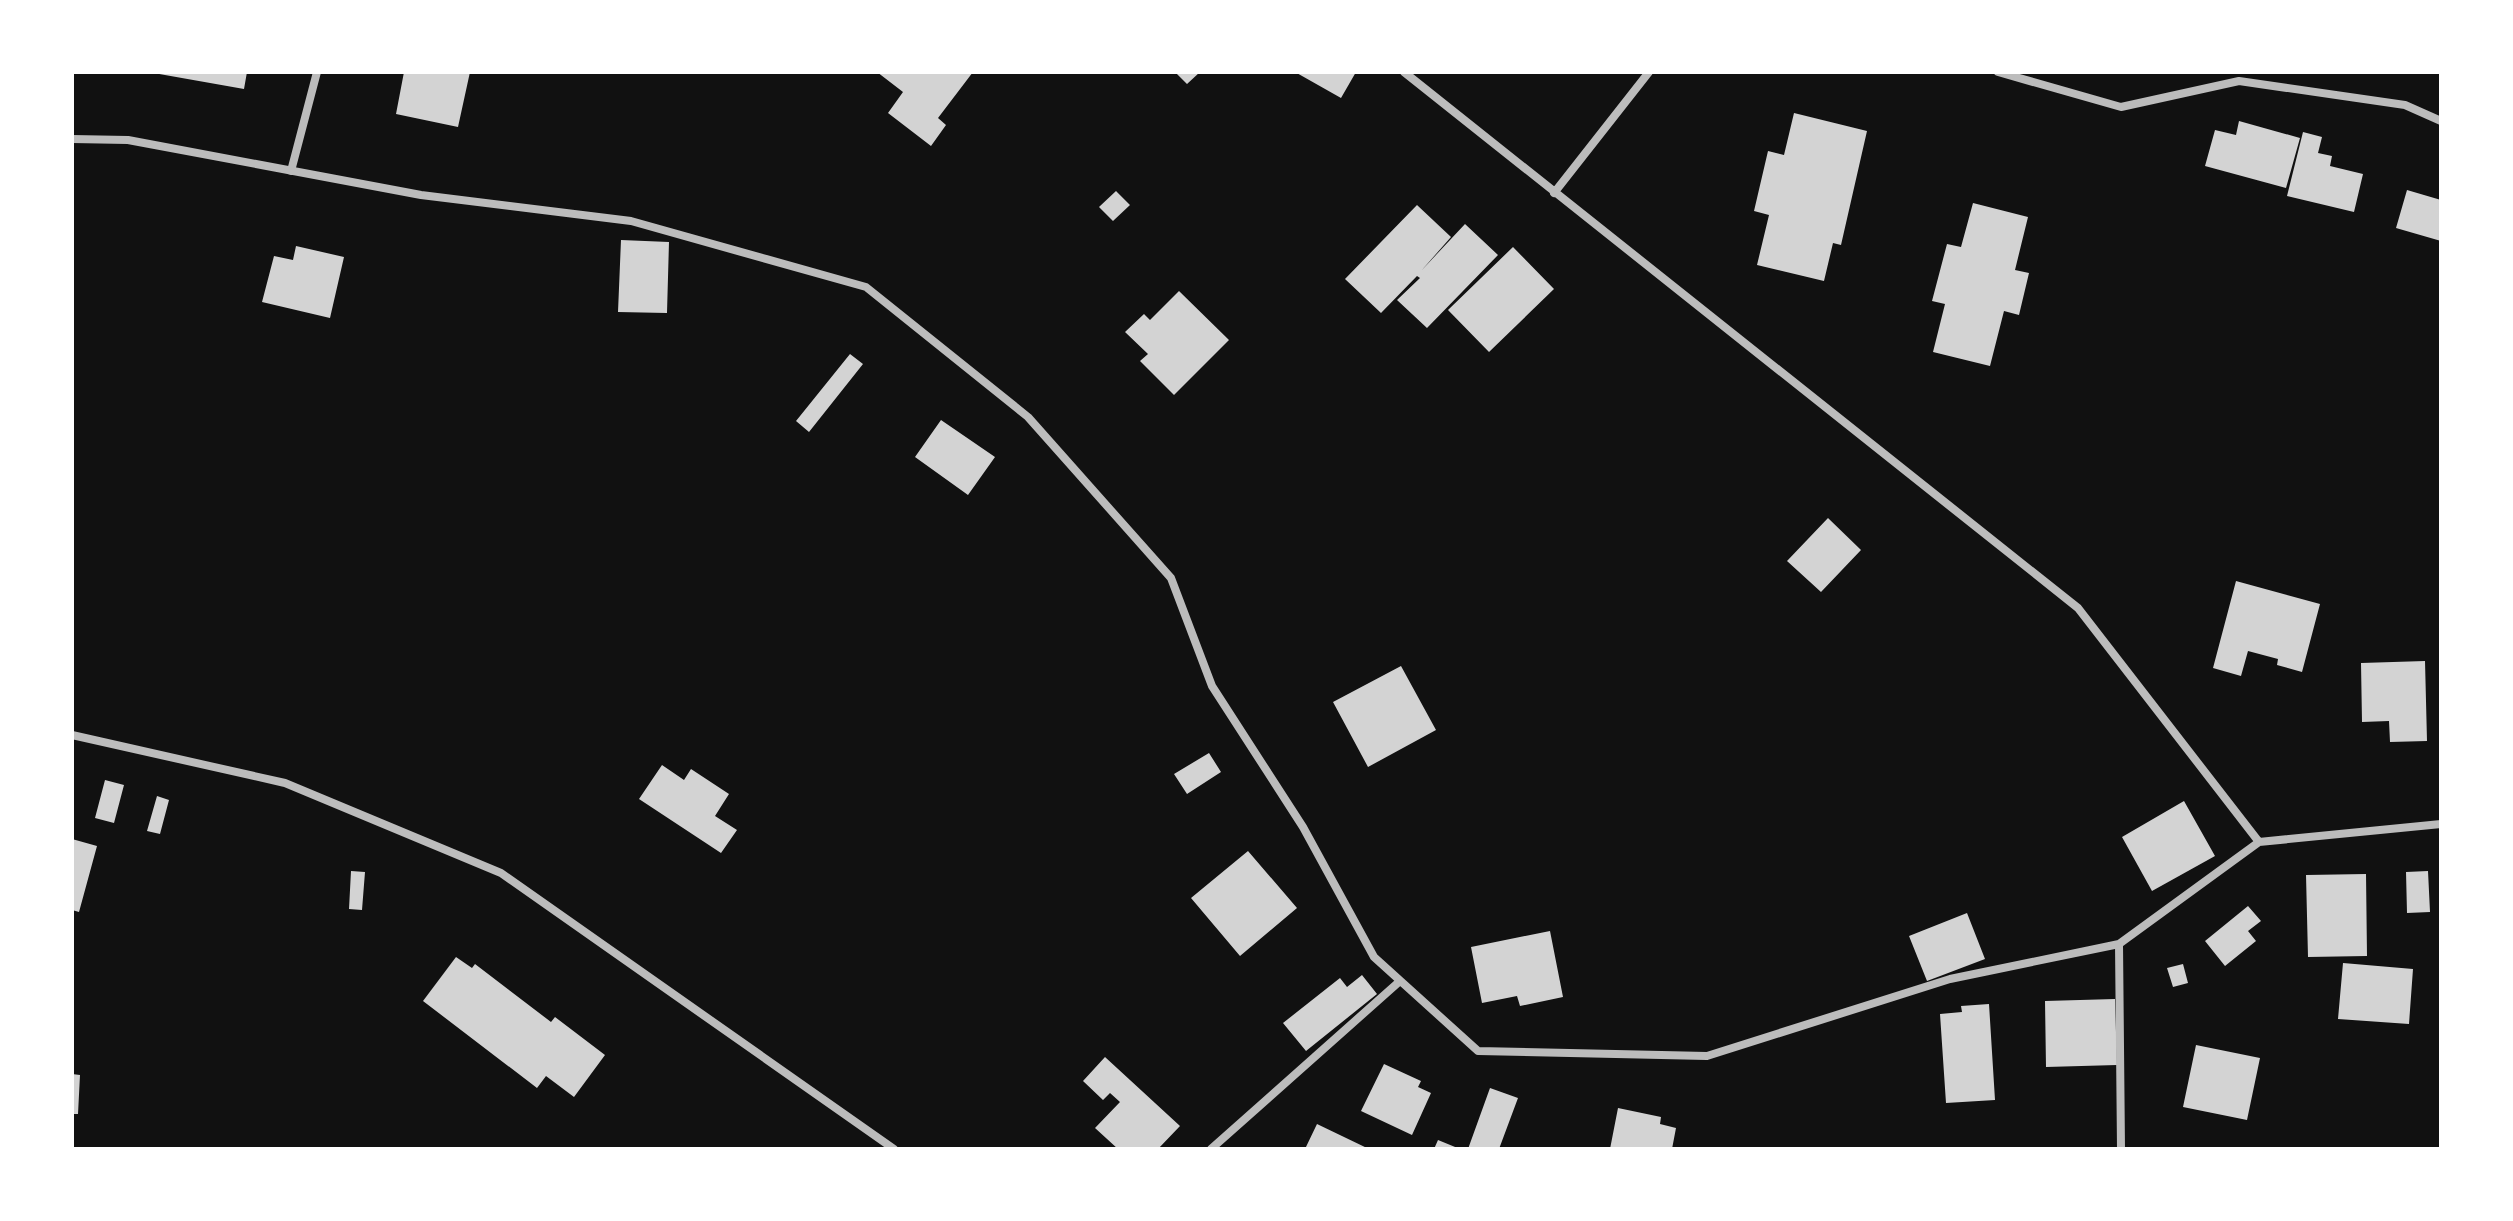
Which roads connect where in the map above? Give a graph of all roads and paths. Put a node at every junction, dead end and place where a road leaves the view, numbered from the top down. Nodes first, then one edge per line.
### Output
1 (317, 72) edge
2 (1404, 72) edge
3 (1649, 72) edge
4 (1998, 72) edge
5 (2241, 77) edge
6 (2441, 121) edge
7 (72, 139) edge
8 (291, 171) junction
9 (1554, 193) junction
10 (72, 735) edge
11 (2441, 824) edge
12 (2259, 842) junction
13 (2119, 944) junction
14 (1400, 981) junction
15 (894, 1149) edge
16 (1211, 1149) edge
17 (2121, 1149) edge

1 - 8 street
2 - 9 street
3 - 9 street
4 - 5 street
5 - 6 street
7 - 8 street
8 - 14 street
9 - 12 street
10 - 15 street
11 - 12 street
12 - 13 street
13 - 14 street
13 - 17 street
14 - 16 street

